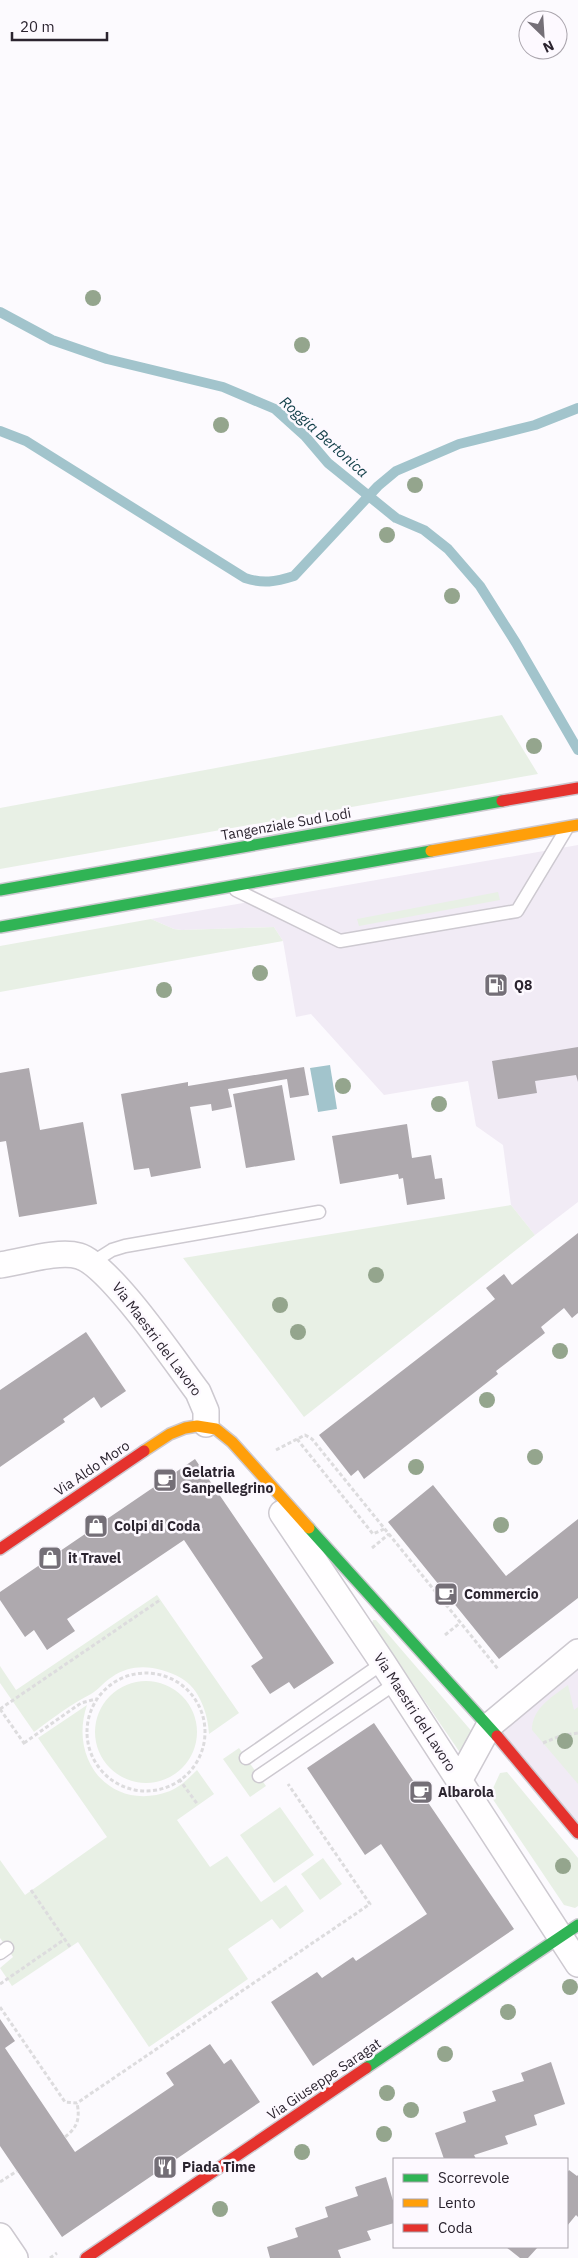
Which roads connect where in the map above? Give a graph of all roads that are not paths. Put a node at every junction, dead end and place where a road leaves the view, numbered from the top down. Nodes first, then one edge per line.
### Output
1 (578, 788) edge
2 (573, 826) edge
3 (229, 887) junction
4 (0, 890) edge
5 (0, 927) edge
6 (318, 1212) dead end
7 (93, 1262) junction
8 (0, 1265) edge
9 (206, 1424) junction
10 (249, 1463) junction
11 (0, 1549) edge
12 (578, 1652) edge
13 (390, 1673) junction
14 (488, 1726) junction
15 (246, 1758) dead end
16 (259, 1776) dead end
17 (459, 1781) junction
18 (578, 1833) edge
19 (569, 1932) edge
20 (578, 1964) edge
21 (0, 2236) edge
22 (15, 2258) edge
23 (86, 2258) edge

1 - 4 main road, Tangenziale Sud Lodi
2 - 3 main road
2 - 3 lane
3 - 5 main road
6 - 7 lane
7 - 8 street
7 - 9 street, Via Maestri del Lavoro
9 - 10 main road, Via Maestri del Lavoro
9 - 11 main road, Via Aldo Moro
10 - 13 street, Via Maestri del Lavoro
10 - 14 main road, Via Maestri del Lavoro
12 - 14 street
13 - 15 lane
13 - 16 lane
13 - 17 street, Via Maestri del Lavoro
14 - 17 street
14 - 18 main road, Via Maestri del Lavoro
17 - 19 street, Via Maestri del Lavoro
19 - 20 street, Via Maestri del Lavoro
19 - 23 main road, Via Giuseppe Saragat
21 - 22 street

